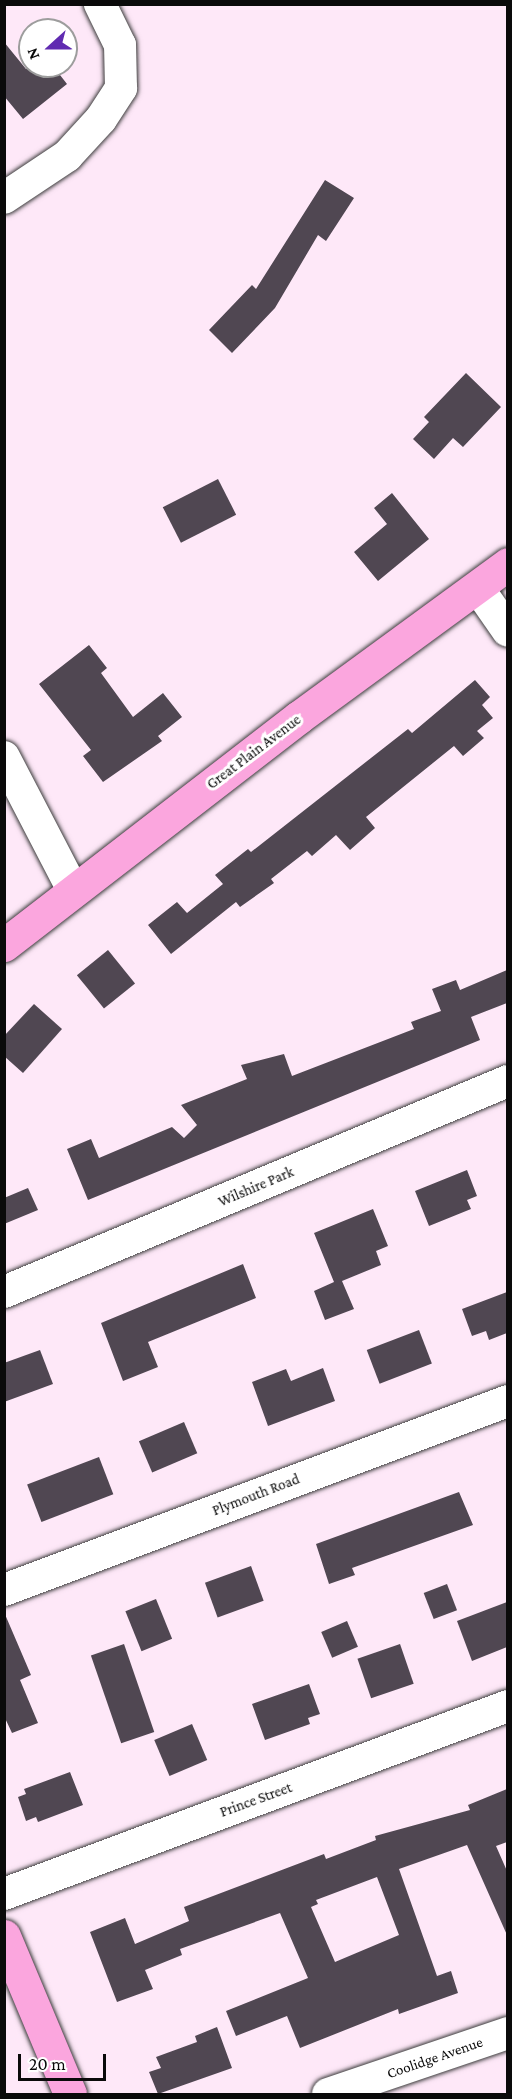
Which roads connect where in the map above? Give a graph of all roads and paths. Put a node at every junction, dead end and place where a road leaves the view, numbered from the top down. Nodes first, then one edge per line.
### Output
1 (100, 4) edge
2 (4, 198) edge
3 (507, 564) edge
4 (478, 588) junction
5 (507, 631) edge
6 (4, 757) edge
7 (73, 890) junction
8 (4, 945) edge
9 (507, 1081) edge
10 (4, 1292) edge
11 (507, 1401) edge
12 (4, 1590) edge
13 (507, 1706) edge
14 (4, 1894) edge
15 (4, 1936) edge
16 (507, 2033) edge
17 (70, 2094) edge
18 (328, 2094) edge

1 - 2 street
3 - 4 main road, Great Plain Avenue
4 - 5 street
4 - 7 main road, Great Plain Avenue
6 - 7 street
7 - 8 main road, Great Plain Avenue
9 - 10 street, Wilshire Park
11 - 12 street, Plymouth Road
13 - 14 street, Prince Street
15 - 17 main road
16 - 18 street, Coolidge Avenue

